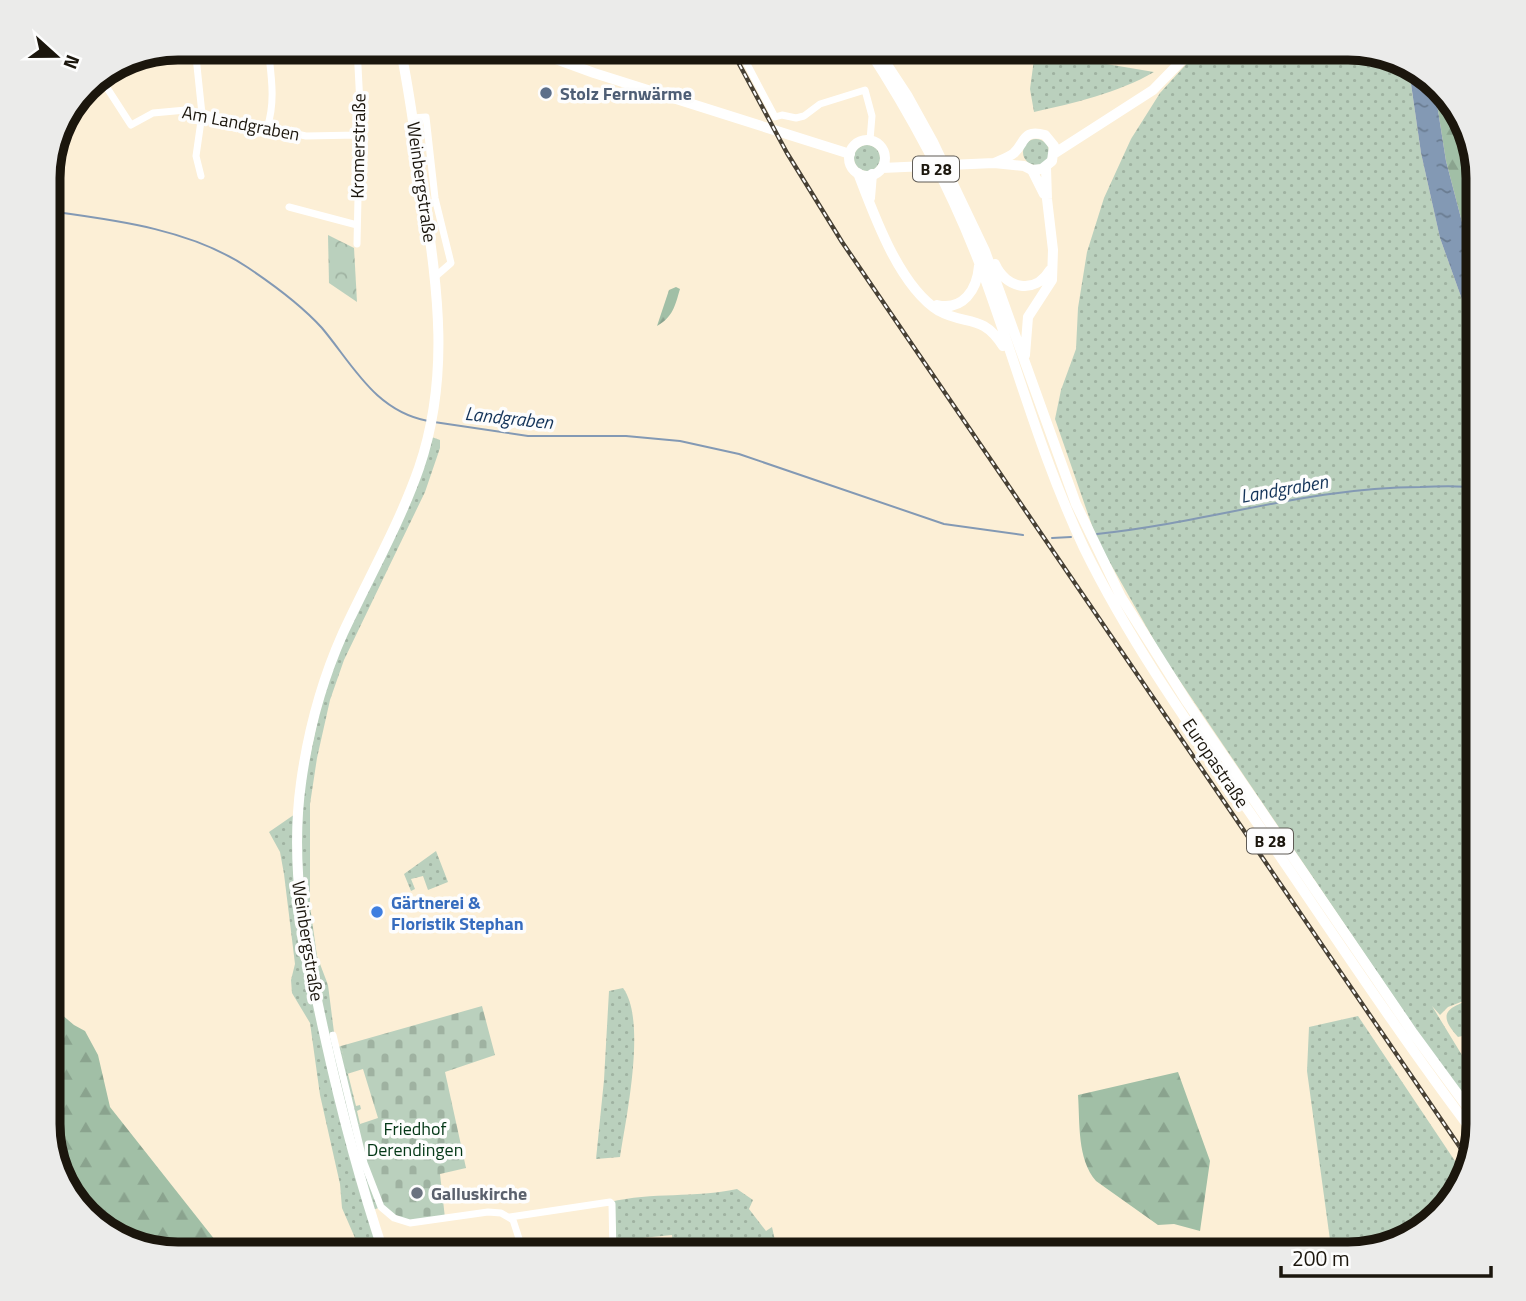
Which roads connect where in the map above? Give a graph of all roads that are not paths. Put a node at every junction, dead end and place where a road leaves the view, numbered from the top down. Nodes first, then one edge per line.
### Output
1 (196, 60) edge
2 (269, 60) edge
3 (358, 60) edge
4 (403, 60) edge
5 (405, 60) edge
6 (558, 60) edge
7 (745, 60) edge
8 (875, 60) edge
9 (884, 60) edge
10 (1182, 60) edge
11 (406, 76) junction
12 (105, 85) edge
13 (202, 114) junction
14 (412, 118) junction
15 (267, 128) junction
16 (358, 135) junction
17 (1076, 138) junction
18 (870, 140) junction
19 (1050, 140) junction
20 (1018, 149) junction
21 (1055, 153) junction
22 (850, 154) junction
23 (885, 156) junction
24 (994, 163) junction
25 (907, 165) junction
26 (1028, 168) junction
27 (1046, 168) junction
28 (877, 171) junction
29 (858, 173) junction
30 (201, 176) dead end
31 (1047, 199) junction
32 (289, 207) dead end
33 (871, 208) junction
34 (357, 225) junction
35 (357, 244) dead end
36 (985, 251) junction
37 (979, 263) junction
38 (1054, 263) junction
39 (436, 276) junction
40 (930, 303) junction
41 (1014, 363) junction
42 (1026, 371) junction
43 (1083, 533) junction
44 (333, 1035) dead end
45 (1466, 1105) edge
46 (1466, 1122) edge
47 (510, 1217) junction
48 (380, 1242) edge
49 (521, 1242) edge
50 (613, 1242) edge

1 - 13 street
2 - 15 street
3 - 16 street, Kromerstraße
4 - 11 street
5 - 11 street
6 - 22 street
7 - 18 street
8 - 37 main road, B 28
9 - 36 main road, B 28
10 - 17 street
11 - 14 street, Weinbergstraße
12 - 13 street, Am Landgraben
13 - 15 street, Am Landgraben
13 - 30 street
14 - 39 street, Weinbergstraße
14 - 39 street
15 - 16 street, Am Landgraben
16 - 34 street, Kromerstraße
17 - 19 street
17 - 21 street
18 - 22 street
18 - 23 street
19 - 20 street
19 - 21 street
20 - 24 street
20 - 26 street
21 - 27 street
22 - 29 street
23 - 25 street
23 - 28 street
24 - 25 street
24 - 26 street
25 - 28 street
26 - 27 street
26 - 31 main road
27 - 31 main road
28 - 29 street
28 - 33 main road
29 - 33 main road
31 - 38 main road
32 - 34 street
33 - 40 main road
34 - 35 street, Kromerstraße
36 - 38 main road
36 - 42 main road, B 28
37 - 40 main road
37 - 41 main road, B 28
38 - 42 main road
39 - 48 street, Weinbergstraße
40 - 41 main road
41 - 43 main road, Europastraße / B 28
42 - 43 main road, Europastraße / B 28
43 - 45 main road, Europastraße / B 28
43 - 46 main road, Europastraße / B 28
44 - 47 street
47 - 49 street
47 - 50 street

